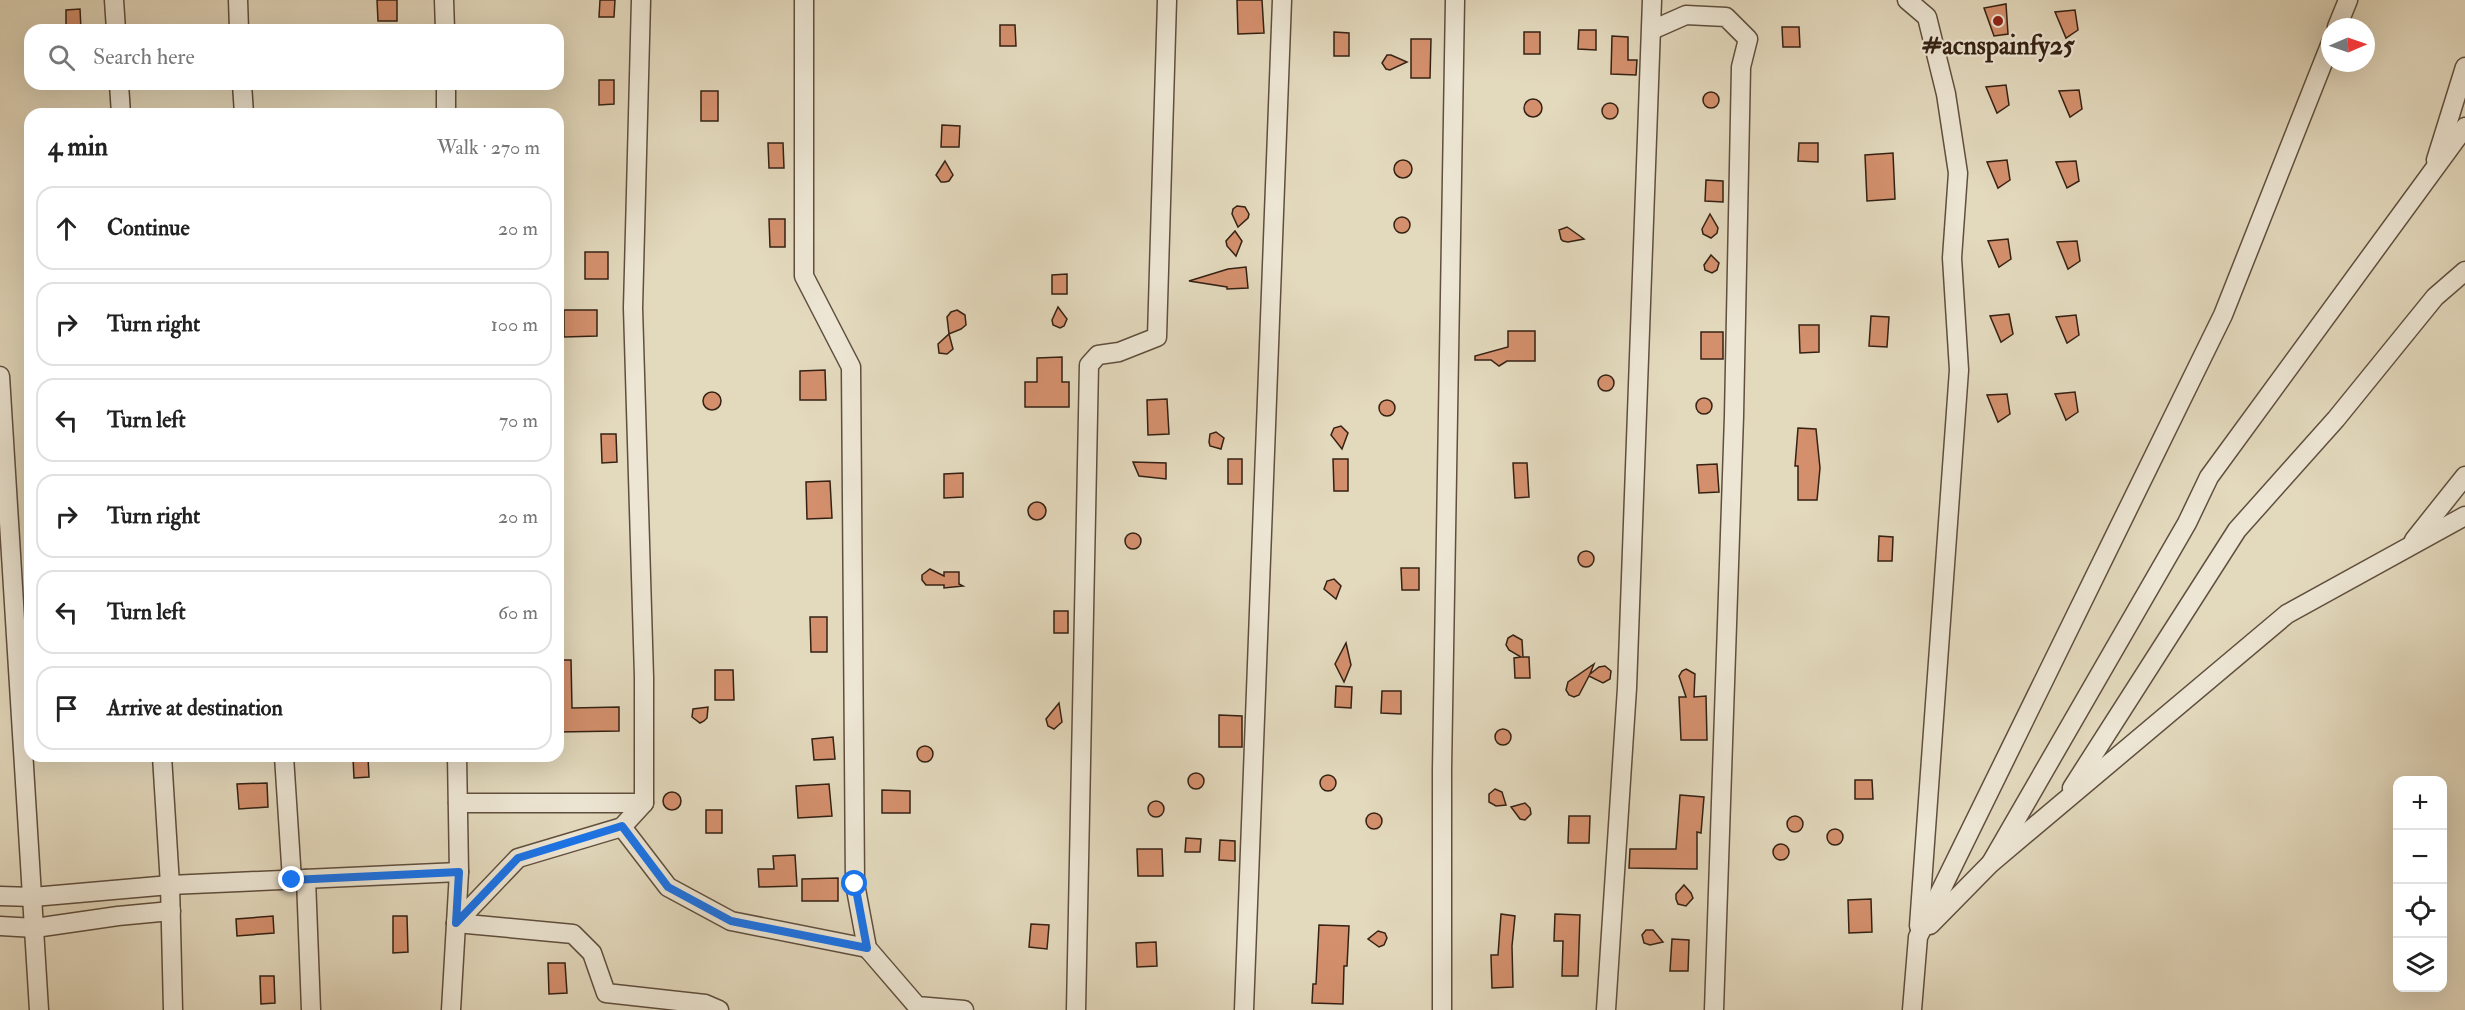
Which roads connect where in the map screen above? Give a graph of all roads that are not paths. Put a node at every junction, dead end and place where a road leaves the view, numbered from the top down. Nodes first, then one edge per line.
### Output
1 (114, 0) edge
2 (238, 0) edge
3 (444, 0) edge
4 (641, 0) edge
5 (1167, 0) edge
6 (1282, 0) edge
7 (1455, 0) edge
8 (1652, 0) edge
9 (1907, 0) edge
10 (2348, 0) edge
11 (809, 3) edge
12 (2341, 18) edge
13 (116, 24) edge
14 (239, 24) edge
15 (445, 24) edge
16 (1652, 30) junction
17 (2321, 68) edge
18 (2465, 68) edge
19 (119, 90) edge
20 (242, 90) edge
21 (446, 90) edge
22 (121, 108) edge
23 (244, 108) edge
24 (446, 108) edge
25 (2465, 127) edge
26 (2432, 173) junction
27 (2465, 271) edge
28 (0, 376) edge
29 (2465, 476) edge
30 (2465, 516) edge
31 (2407, 548) junction
32 (24, 755) edge
33 (24, 762) edge
34 (162, 762) edge
35 (285, 762) edge
36 (458, 762) edge
37 (458, 803) junction
38 (644, 803) junction
39 (2061, 804) junction
40 (622, 826) junction
41 (1991, 863) junction
42 (459, 872) junction
43 (299, 880) junction
44 (170, 885) junction
45 (0, 896) edge
46 (33, 897) junction
47 (171, 911) junction
48 (456, 923) junction
49 (0, 926) edge
50 (35, 928) junction
51 (1918, 937) junction
52 (867, 948) junction
53 (606, 1001) edge
54 (39, 1010) edge
55 (173, 1010) edge
56 (311, 1010) edge
57 (451, 1010) edge
58 (719, 1010) edge
59 (964, 1010) edge
60 (1076, 1010) edge
61 (1244, 1010) edge
62 (1442, 1010) edge
63 (1606, 1010) edge
64 (1714, 1010) edge
65 (1912, 1010) edge

1 - 13 street
2 - 14 street
3 - 15 street
4 - 38 street
5 - 60 street
6 - 61 street
7 - 62 street
8 - 16 street
9 - 51 street
10 - 12 street
11 - 52 street
16 - 63 street
16 - 64 street
17 - 51 street
18 - 26 street
19 - 22 street
20 - 23 street
21 - 24 street
25 - 26 street
26 - 41 street
27 - 39 street
28 - 32 street
29 - 31 street
30 - 31 street
31 - 39 street
33 - 46 street
34 - 44 street
35 - 43 street
36 - 37 street
37 - 38 street
37 - 42 street
38 - 40 street
39 - 41 street
40 - 48 street
40 - 52 street
41 - 51 street
42 - 43 street
42 - 48 street
43 - 44 street
43 - 56 street
44 - 46 street
44 - 47 street
45 - 46 street
46 - 50 street
47 - 50 street
47 - 55 street
48 - 53 street
48 - 57 street
49 - 50 street
50 - 54 street
51 - 65 street
52 - 59 street
53 - 58 street

